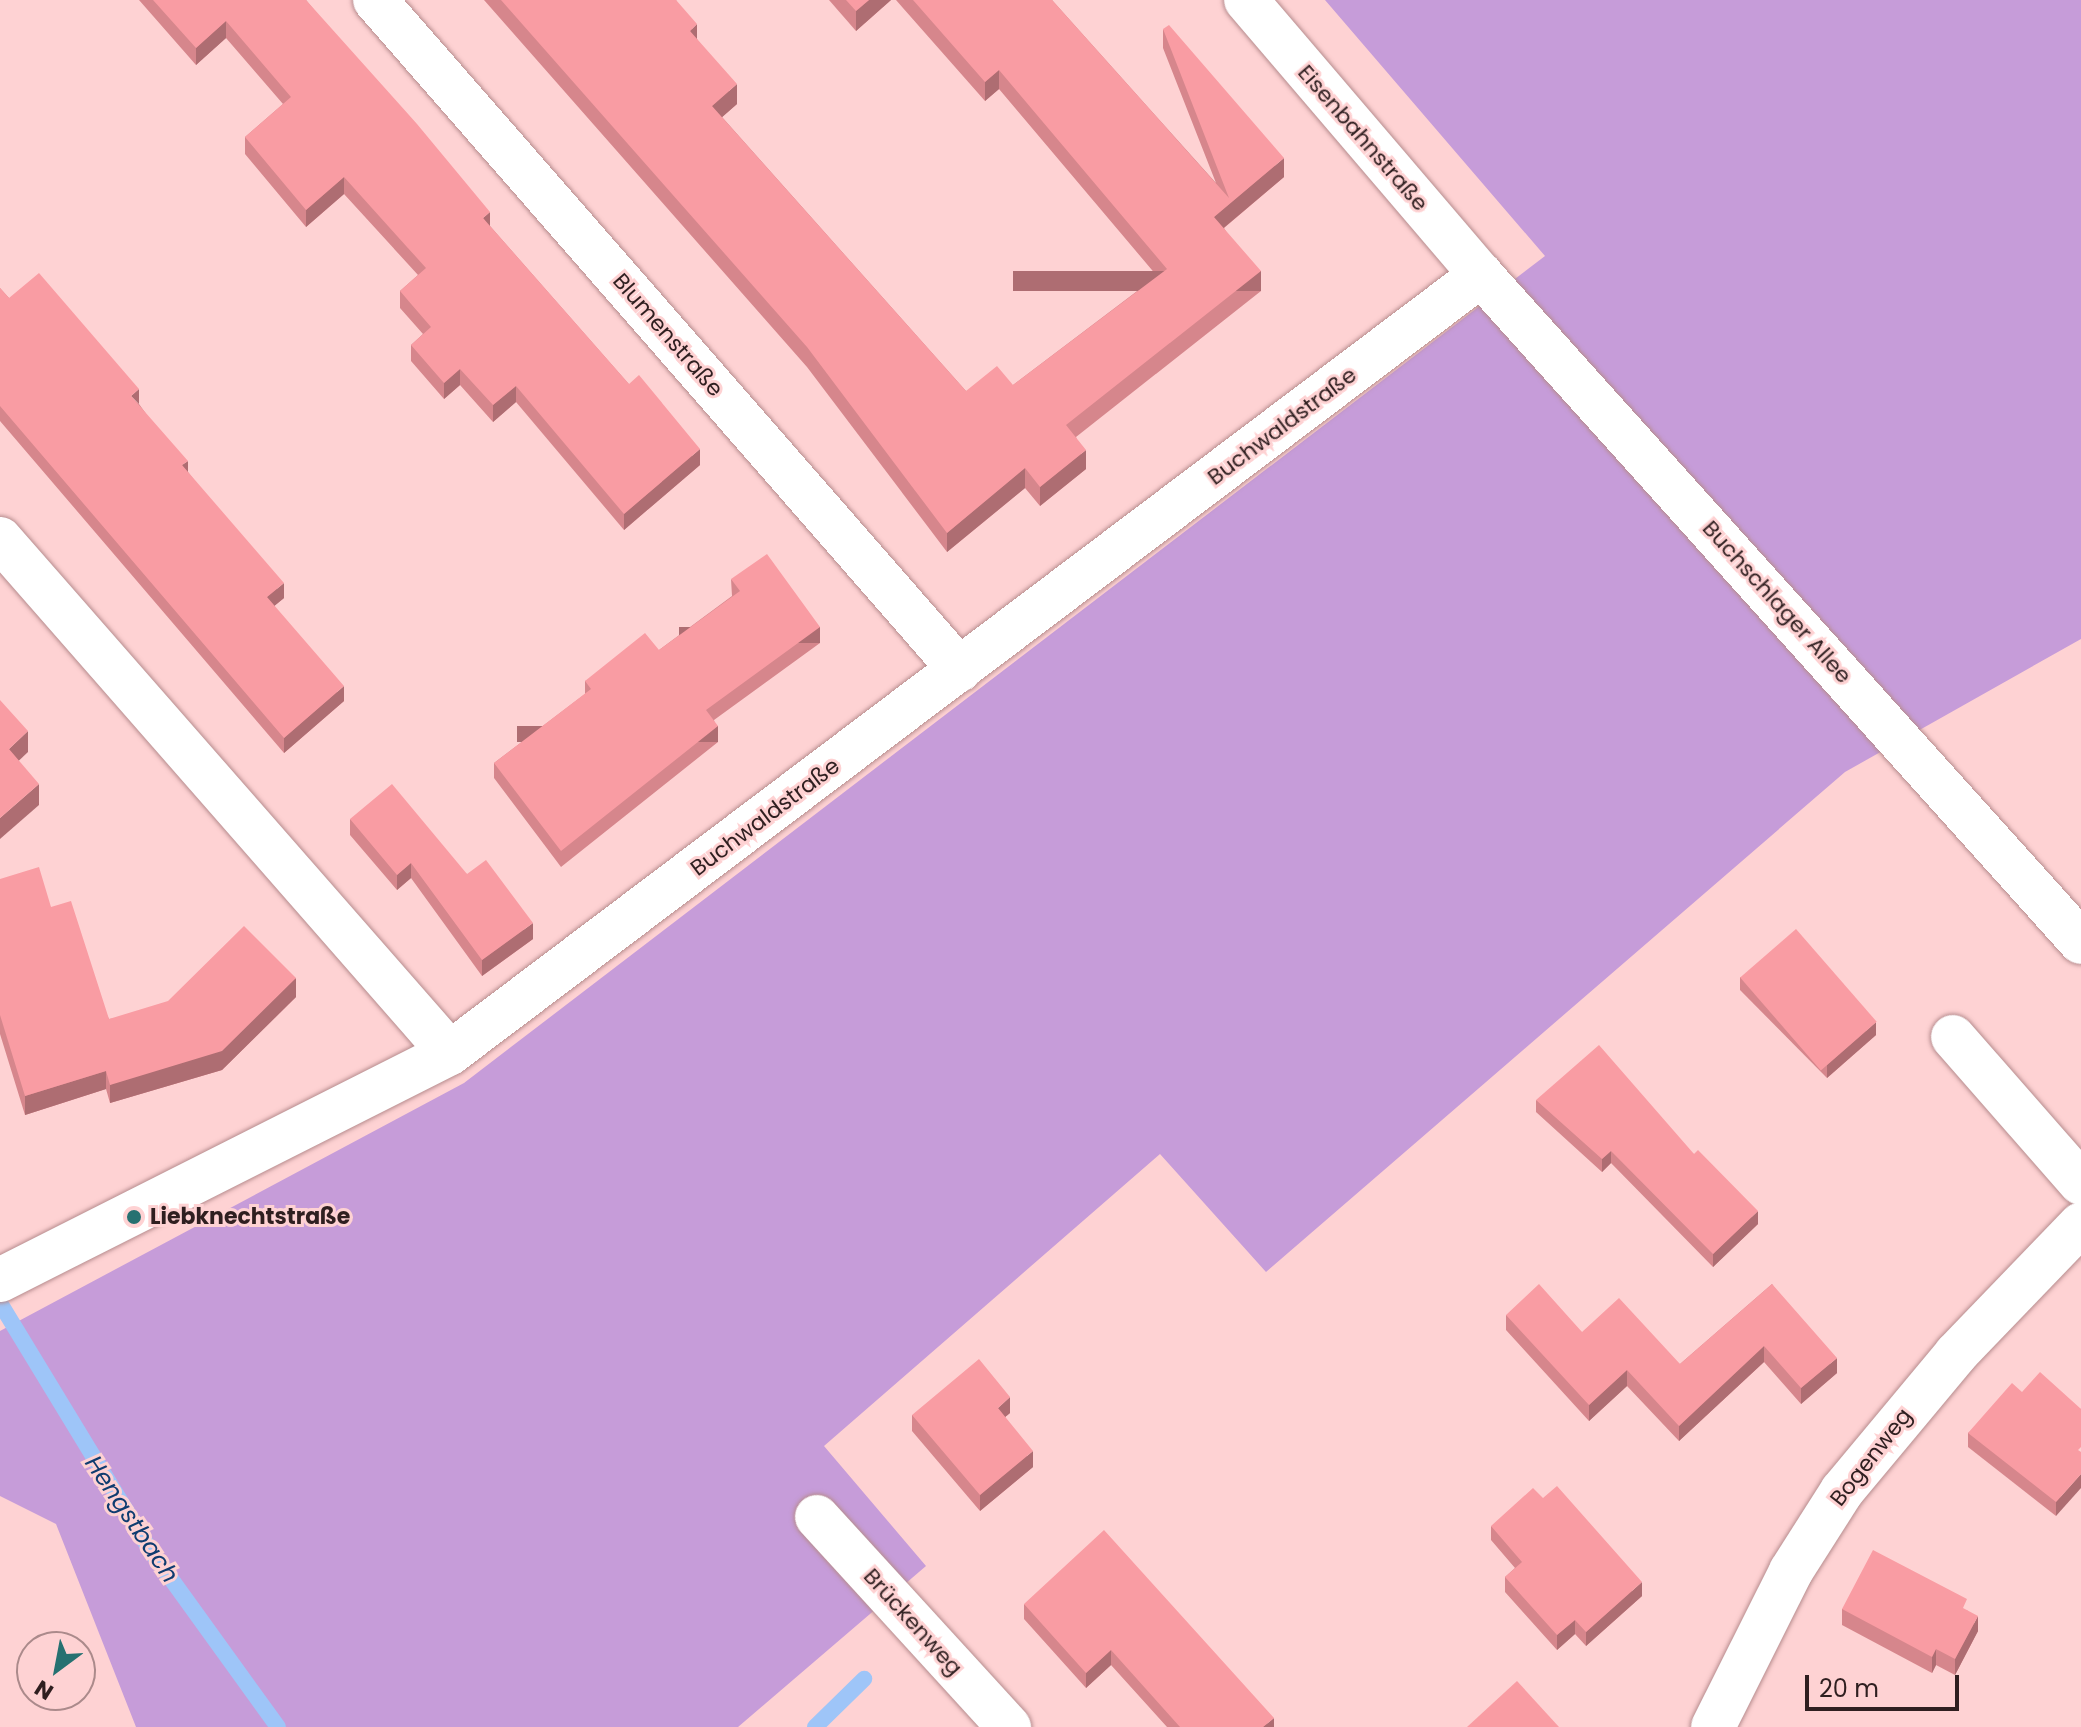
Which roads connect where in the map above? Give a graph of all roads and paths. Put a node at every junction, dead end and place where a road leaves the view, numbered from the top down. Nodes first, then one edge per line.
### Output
1 (375, 0) edge
2 (1246, 0) edge
3 (1481, 275) junction
4 (0, 539) edge
5 (960, 670) junction
6 (2078, 932) edge
7 (1953, 1037) dead end
8 (450, 1053) junction
9 (2081, 1183) edge
10 (2081, 1224) edge
11 (6, 1278) edge
12 (817, 1517) dead end
13 (1009, 1727) edge
14 (1713, 1727) edge

1 - 5 street, Blumenstraße
2 - 3 street, Eisenbahnstraße
3 - 5 street, Buchwaldstraße
3 - 6 street, Buchschlager Allee
4 - 8 street
5 - 8 street, Buchwaldstraße
7 - 9 street
8 - 11 street, Buchwaldstraße
10 - 14 street, Bogenweg
12 - 13 street, Brückenweg

